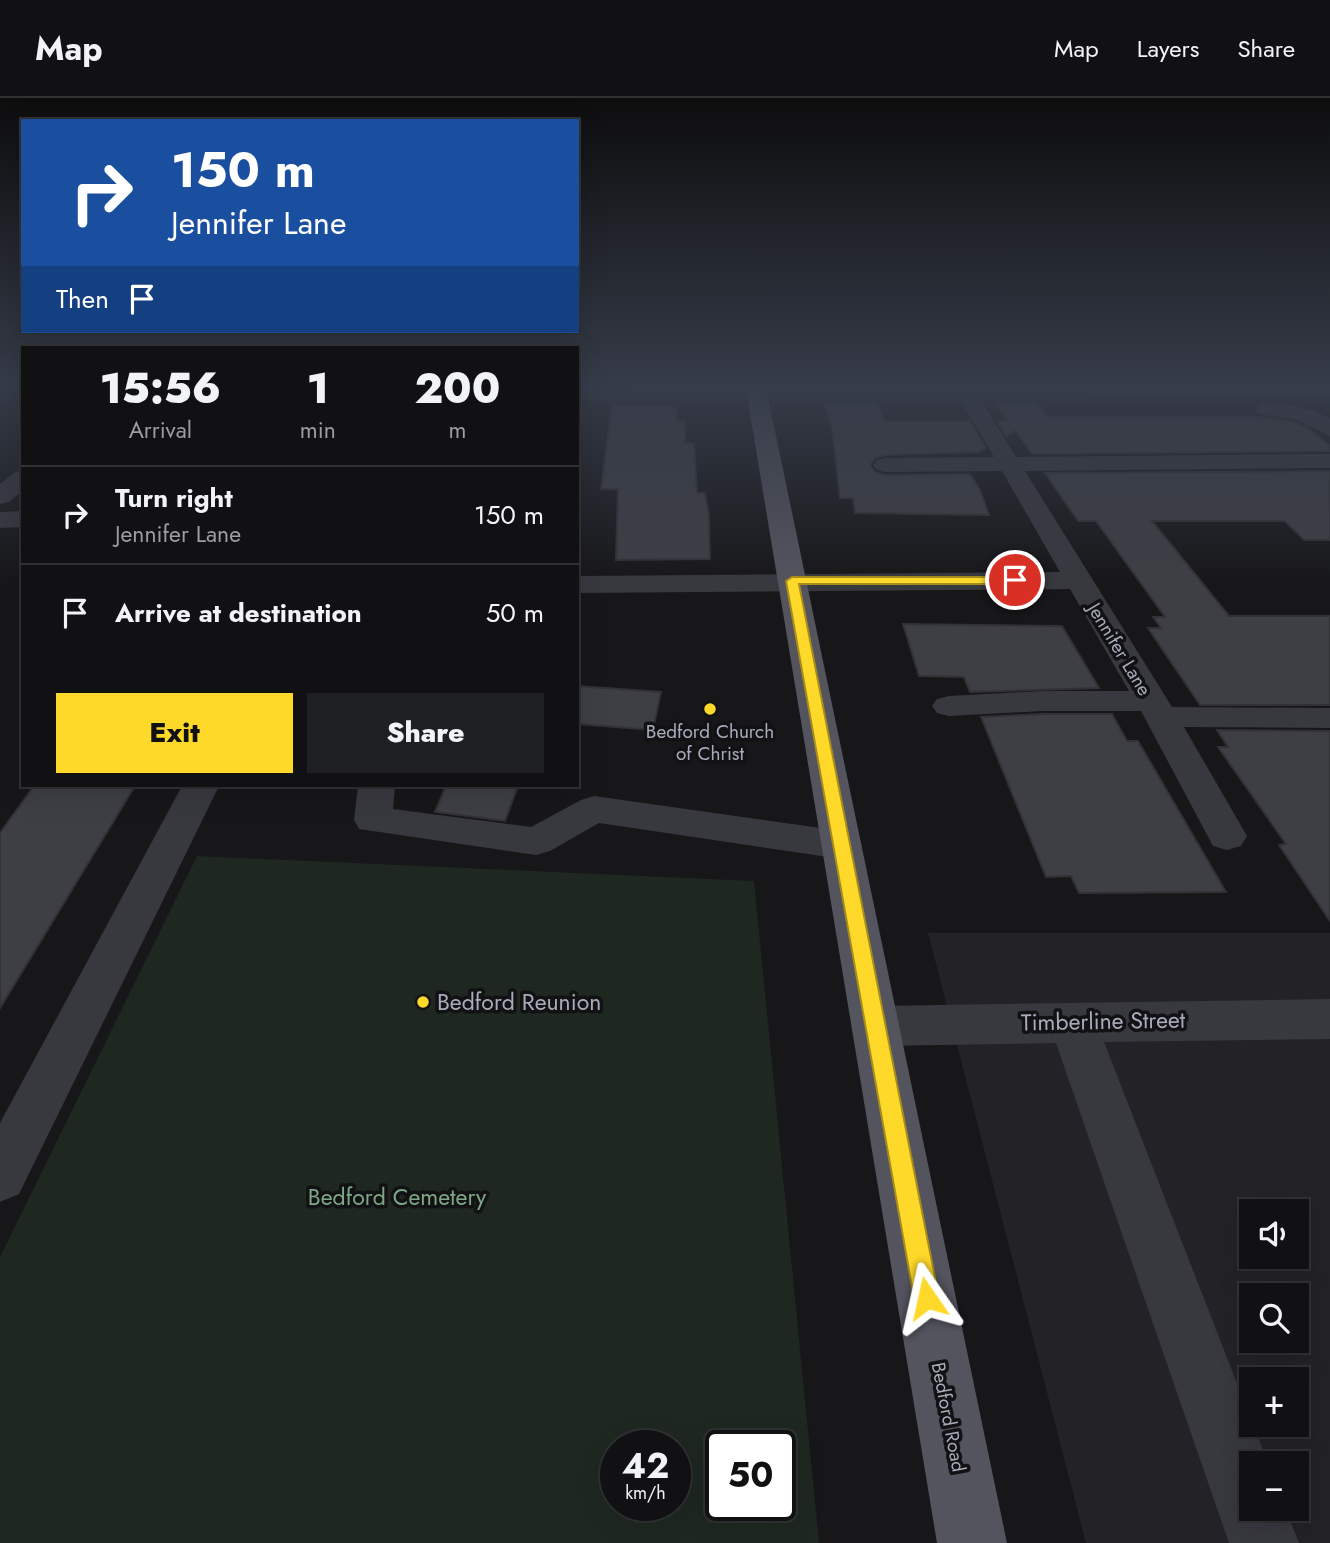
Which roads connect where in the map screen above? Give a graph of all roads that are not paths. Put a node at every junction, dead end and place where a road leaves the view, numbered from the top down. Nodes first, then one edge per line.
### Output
1 (771, 450) edge
2 (1002, 450) edge
3 (1330, 461) edge
4 (1010, 464) junction
5 (885, 465) dead end
6 (21, 479) edge
7 (0, 497) edge
8 (0, 520) edge
9 (21, 520) edge
10 (933, 554) dead end
11 (1035, 554) dead end
12 (1063, 554) junction
13 (798, 563) junction
14 (944, 580) junction
15 (1079, 580) junction
16 (579, 585) edge
17 (949, 706) dead end
18 (1156, 709) junction
19 (1330, 718) edge
20 (199, 787) edge
21 (377, 787) edge
22 (1227, 836) dead end
23 (842, 845) junction
24 (1330, 1019) edge
25 (1072, 1021) junction
26 (876, 1026) junction
27 (0, 1176) edge
28 (972, 1543) edge
29 (1264, 1543) edge

1 - 13 main road, Bedford Road
2 - 4 street, Jennifer Lane
3 - 4 street
4 - 5 street
4 - 12 street, Jennifer Lane
6 - 7 street
8 - 9 street
10 - 14 street
11 - 12 street
12 - 15 street, Jennifer Lane
13 - 14 street, Jennifer Lane
13 - 16 street, Jennifer Lane
13 - 23 main road, Bedford Road
14 - 15 street, Jennifer Lane
15 - 18 street, Jennifer Lane
17 - 18 street
18 - 19 street
18 - 22 street, Jennifer Lane
20 - 27 street
21 - 23 street
23 - 26 main road, Bedford Road
24 - 25 street, Timberline Street
25 - 26 street, Timberline Street
25 - 29 street
26 - 28 main road, Bedford Road

